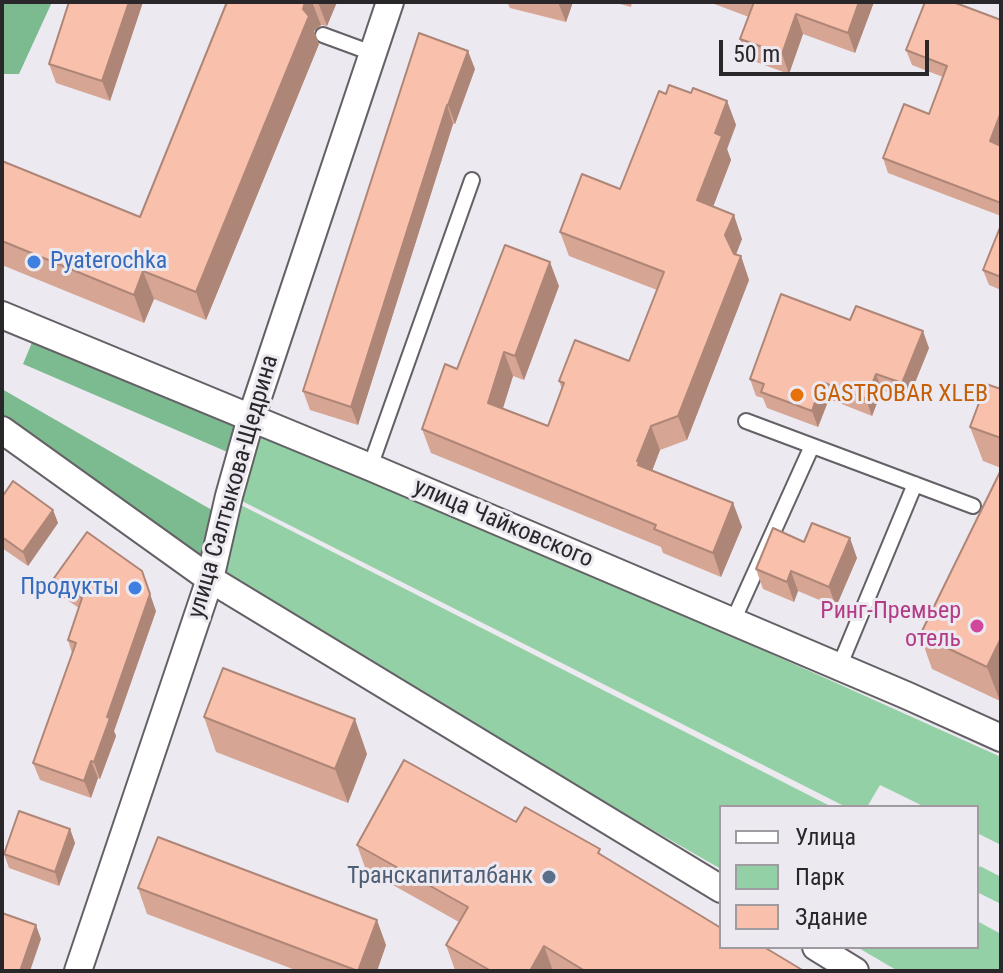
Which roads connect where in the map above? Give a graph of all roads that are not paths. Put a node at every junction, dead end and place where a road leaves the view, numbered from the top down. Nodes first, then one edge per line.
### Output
1 (390, 2) edge
2 (323, 35) dead end
3 (372, 53) junction
4 (472, 180) dead end
5 (2, 315) edge
6 (251, 418) junction
7 (746, 421) dead end
8 (2, 430) edge
9 (812, 446) junction
10 (370, 467) junction
11 (915, 484) junction
12 (973, 506) dead end
13 (210, 579) junction
14 (733, 621) junction
15 (839, 667) junction
16 (1001, 738) edge
17 (719, 888) edge
18 (819, 949) edge
19 (78, 971) edge
20 (855, 971) edge

1 - 3 street, улица Салтыкова-Щедрина
2 - 3 lane
3 - 6 street, улица Салтыкова-Щедрина
4 - 10 lane
5 - 6 street, улица Чайковского
6 - 10 street, улица Чайковского
6 - 13 street, улица Салтыкова-Щедрина
7 - 9 lane
8 - 13 street
9 - 11 lane
9 - 14 lane
10 - 14 street, улица Чайковского
11 - 12 lane
11 - 15 lane
13 - 17 street
13 - 19 street, улица Салтыкова-Щедрина
14 - 15 street, улица Чайковского
15 - 16 street, улица Чайковского
18 - 20 street

